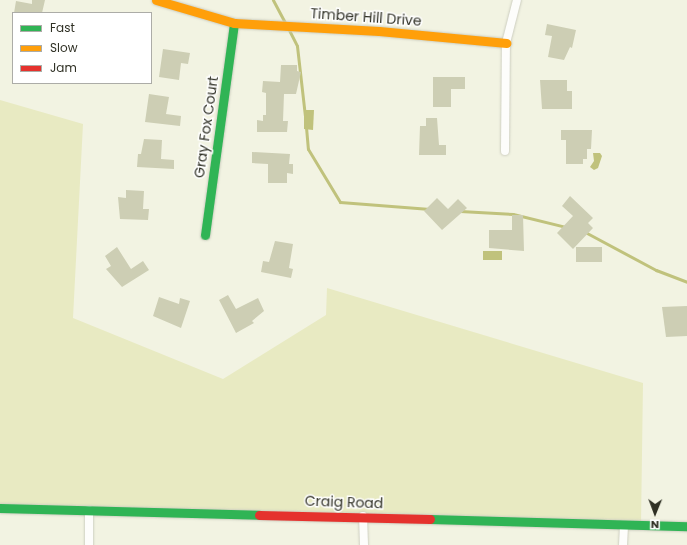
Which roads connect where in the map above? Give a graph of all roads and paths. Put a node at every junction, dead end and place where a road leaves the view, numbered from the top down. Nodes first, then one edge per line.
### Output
1 (156, 0) edge
2 (517, 0) edge
3 (234, 23) junction
4 (506, 43) junction
5 (505, 151) dead end
6 (205, 235) dead end
7 (0, 508) edge
8 (89, 510) junction
9 (363, 516) junction
10 (624, 525) junction
11 (687, 526) edge
12 (89, 545) edge
13 (364, 545) edge
14 (623, 545) edge

1 - 3 street, Timber Hill Drive
2 - 4 street
3 - 4 street, Timber Hill Drive
3 - 6 street, Gray Fox Court
4 - 5 street
7 - 8 street, Craig Road
8 - 9 street, Craig Road
8 - 12 street
9 - 10 street, Craig Road
9 - 13 street
10 - 11 street, Craig Road
10 - 14 street

